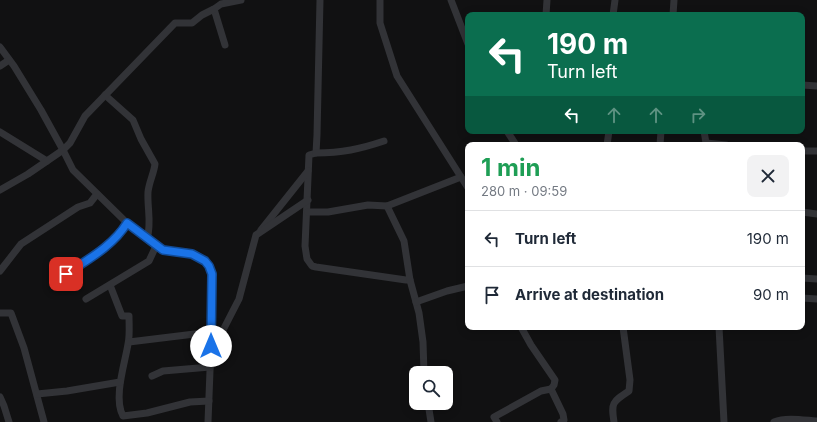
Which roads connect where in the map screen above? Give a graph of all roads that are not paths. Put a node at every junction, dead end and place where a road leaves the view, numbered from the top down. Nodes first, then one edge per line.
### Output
1 (240, 0) edge
2 (320, 0) edge
3 (380, 0) edge
4 (451, 0) edge
5 (547, 0) edge
6 (615, 0) edge
7 (674, 0) edge
8 (214, 10) junction
9 (546, 12) edge
10 (613, 12) edge
11 (673, 12) edge
12 (465, 36) edge
13 (225, 45) dead end
14 (0, 47) edge
15 (9, 60) junction
16 (0, 66) edge
17 (805, 85) edge
18 (817, 86) edge
19 (105, 95) junction
20 (0, 132) edge
21 (384, 140) dead end
22 (63, 150) junction
23 (805, 151) edge
24 (817, 151) edge
25 (316, 153) junction
26 (47, 161) junction
27 (308, 171) junction
28 (461, 177) junction
29 (465, 183) edge
30 (0, 190) edge
31 (98, 194) junction
32 (308, 200) junction
33 (387, 206) junction
34 (308, 212) junction
35 (805, 212) edge
36 (817, 214) edge
37 (127, 223) junction
38 (256, 236) junction
39 (147, 239) junction
40 (156, 246) junction
41 (0, 271) edge
42 (66, 274) dead end
43 (805, 278) edge
44 (817, 279) edge
45 (410, 280) junction
46 (110, 285) junction
47 (465, 287) edge
48 (805, 298) edge
49 (86, 299) dead end
50 (817, 299) edge
51 (416, 302) junction
52 (0, 313) edge
53 (523, 330) edge
54 (623, 330) edge
55 (719, 330) edge
56 (211, 335) junction
57 (129, 342) junction
58 (424, 366) edge
59 (210, 367) junction
60 (152, 376) dead end
61 (120, 382) junction
62 (551, 389) junction
63 (37, 394) junction
64 (0, 397) edge
65 (209, 401) junction
66 (429, 410) edge
67 (816, 421) edge
68 (9, 422) edge
69 (44, 422) edge
70 (208, 422) edge
71 (431, 422) edge
72 (497, 422) edge
73 (561, 422) edge
74 (614, 422) edge
75 (724, 422) edge
76 (774, 422) edge

1 - 8 street
2 - 25 street
3 - 28 street
4 - 12 street
5 - 9 street
6 - 10 street
7 - 11 street
8 - 13 street
8 - 19 street
14 - 15 street
15 - 16 street
15 - 22 street
17 - 18 street
19 - 22 street
19 - 39 street
20 - 26 street
21 - 25 street
22 - 26 street
22 - 31 street
23 - 24 street
25 - 27 street
26 - 30 street
27 - 32 street
27 - 38 street
28 - 29 street
28 - 33 street
31 - 37 street
31 - 41 street
32 - 34 street
32 - 38 street
33 - 34 street
33 - 45 street
34 - 45 street
35 - 36 street
37 - 39 street
37 - 42 street
38 - 56 street
39 - 40 street
40 - 46 street
40 - 56 street
43 - 44 street
45 - 51 street
46 - 49 street
46 - 57 street
47 - 51 street
48 - 50 street
51 - 58 street
52 - 63 street
53 - 62 street
54 - 74 street
55 - 75 street
56 - 57 street
56 - 59 street
57 - 61 street
59 - 60 street
59 - 65 street
61 - 63 street
61 - 65 street
62 - 72 street
62 - 73 street
63 - 69 street
64 - 68 street
65 - 70 street
66 - 71 street
67 - 76 street

